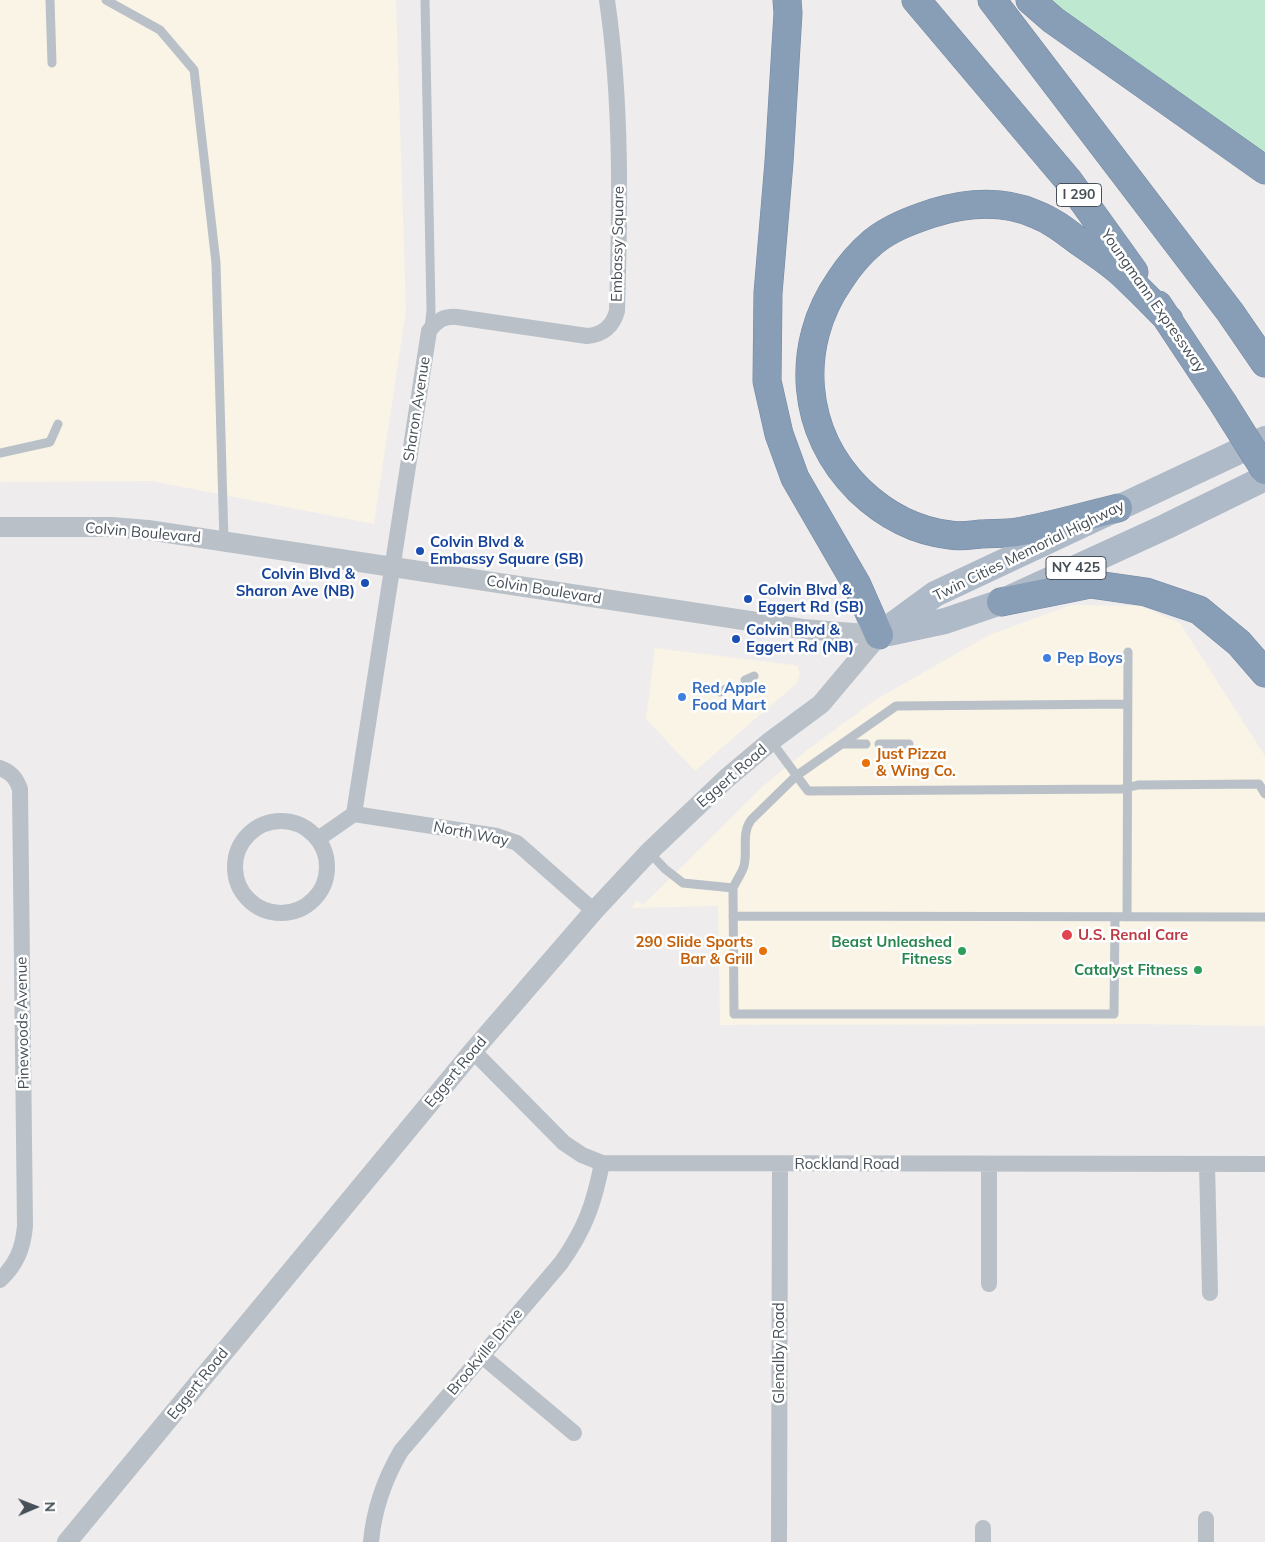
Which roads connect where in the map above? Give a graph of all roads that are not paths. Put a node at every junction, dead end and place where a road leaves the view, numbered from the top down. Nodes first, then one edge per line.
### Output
1 (50, 0) edge
2 (106, 0) edge
3 (424, 0) edge
4 (607, 0) edge
5 (787, 0) edge
6 (916, 0) edge
7 (992, 0) edge
8 (1030, 0) edge
9 (52, 63) dead end
10 (1265, 170) edge
11 (1169, 320) junction
12 (429, 331) junction
13 (1265, 363) edge
14 (58, 424) dead end
15 (1265, 439) edge
16 (0, 453) edge
17 (1265, 470) edge
18 (1265, 478) edge
19 (1118, 508) junction
20 (0, 527) edge
21 (224, 540) junction
22 (392, 567) junction
23 (1001, 602) junction
24 (878, 635) junction
25 (1128, 652) dead end
26 (1265, 673) edge
27 (754, 676) dead end
28 (745, 680) dead end
29 (730, 687) dead end
30 (720, 692) dead end
31 (1128, 704) junction
32 (771, 742) junction
33 (842, 744) junction
34 (866, 744) dead end
35 (879, 744) dead end
36 (909, 744) dead end
37 (0, 768) edge
38 (796, 776) junction
39 (1127, 788) junction
40 (1265, 794) edge
41 (354, 814) junction
42 (318, 839) junction
43 (649, 852) junction
44 (733, 888) junction
45 (594, 911) junction
46 (733, 916) junction
47 (1115, 917) junction
48 (1127, 917) junction
49 (1265, 917) edge
50 (472, 1051) junction
51 (602, 1163) junction
52 (780, 1164) junction
53 (989, 1164) junction
54 (1207, 1164) junction
55 (1265, 1164) edge
56 (0, 1280) edge
57 (989, 1284) dead end
58 (1210, 1293) dead end
59 (482, 1355) junction
60 (574, 1433) dead end
61 (1206, 1519) dead end
62 (68, 1542) edge
63 (371, 1542) edge
64 (779, 1542) edge
65 (1206, 1542) edge

1 - 9 lane
2 - 21 lane
3 - 12 lane, Sharon Avenue
4 - 12 street, Embassy Square
5 - 24 highway
6 - 11 highway, Youngmann Expressway / I 290
7 - 13 highway
8 - 10 highway
11 - 17 highway, Youngmann Expressway / I 290, bridge
11 - 19 highway
12 - 22 street, Sharon Avenue
14 - 16 lane
15 - 19 main road, Twin Cities Memorial Highway
18 - 23 main road, Twin Cities Memorial Highway / NY 425
19 - 24 main road, Twin Cities Memorial Highway
20 - 21 street, Colvin Boulevard
21 - 22 street, Colvin Boulevard
22 - 24 street, Colvin Boulevard
22 - 41 street, Sharon Avenue
23 - 24 main road, Twin Cities Memorial Highway / NY 425
23 - 26 highway
24 - 32 street, Eggert Road
25 - 31 lane
27 - 28 lane
29 - 30 lane
31 - 33 lane
31 - 39 lane
32 - 38 lane
32 - 43 street, Eggert Road
33 - 34 lane
33 - 38 lane
35 - 36 lane
37 - 56 street, Pinewoods Avenue
38 - 39 lane
38 - 44 lane
39 - 40 lane
39 - 48 lane
41 - 42 street
41 - 45 street, North Way
42 - 42 street
43 - 44 lane
43 - 45 street, Eggert Road
44 - 46 lane
45 - 50 street, Eggert Road
46 - 47 lane
46 - 47 lane
47 - 48 lane
48 - 49 lane
50 - 51 street, Rockland Road
50 - 62 street, Eggert Road
51 - 52 street, Rockland Road
51 - 59 street, Brookville Drive
52 - 53 street, Rockland Road
52 - 64 street, Glenalby Road
53 - 54 street, Rockland Road
53 - 57 street
54 - 55 street, Rockland Road
54 - 58 street
59 - 60 street
59 - 63 street, Brookville Drive
61 - 65 street

